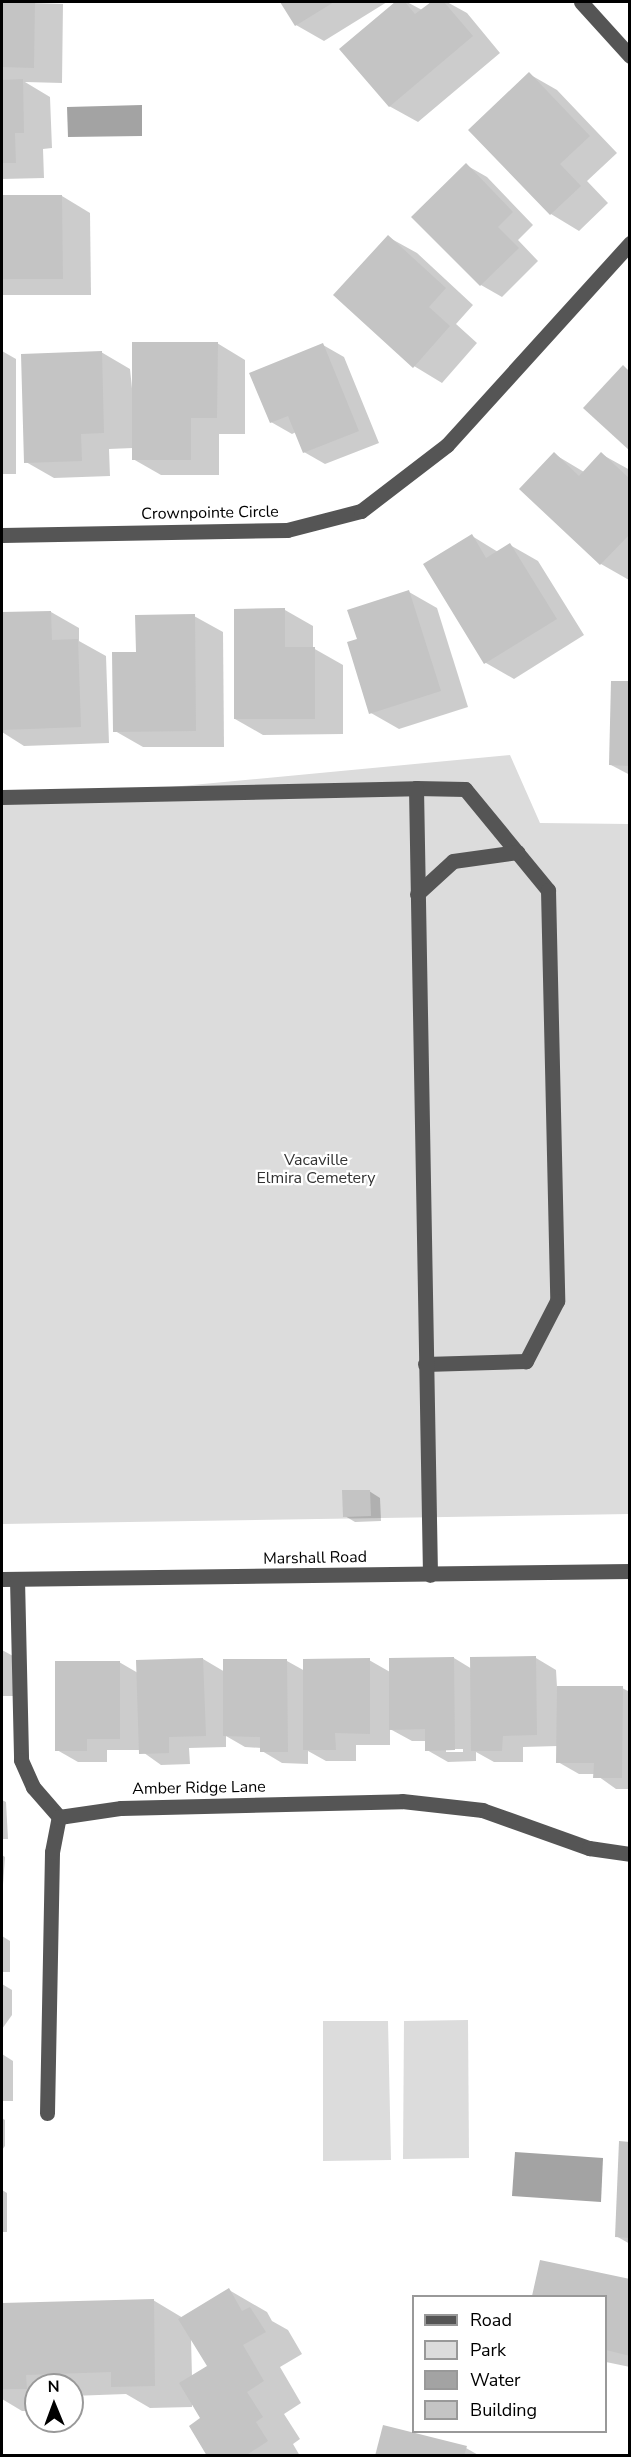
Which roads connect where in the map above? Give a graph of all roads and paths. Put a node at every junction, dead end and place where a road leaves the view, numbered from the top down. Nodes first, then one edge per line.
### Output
1 (582, 2) edge
2 (630, 56) edge
3 (630, 243) edge
4 (2, 535) edge
5 (416, 788) junction
6 (2, 797) edge
7 (517, 852) junction
8 (417, 894) junction
9 (425, 1364) junction
10 (630, 1571) edge
11 (430, 1575) junction
12 (9, 1579) edge
13 (60, 1817) junction
14 (630, 1854) edge
15 (47, 2112) dead end

1 - 2 street
3 - 4 street, Crownpointe Circle
5 - 6 street
5 - 7 street
5 - 8 street
7 - 8 street
7 - 9 street
8 - 9 street
9 - 11 street
10 - 11 street, Marshall Road
11 - 12 street, Marshall Road
12 - 13 street
13 - 14 street, Amber Ridge Lane
13 - 15 street

